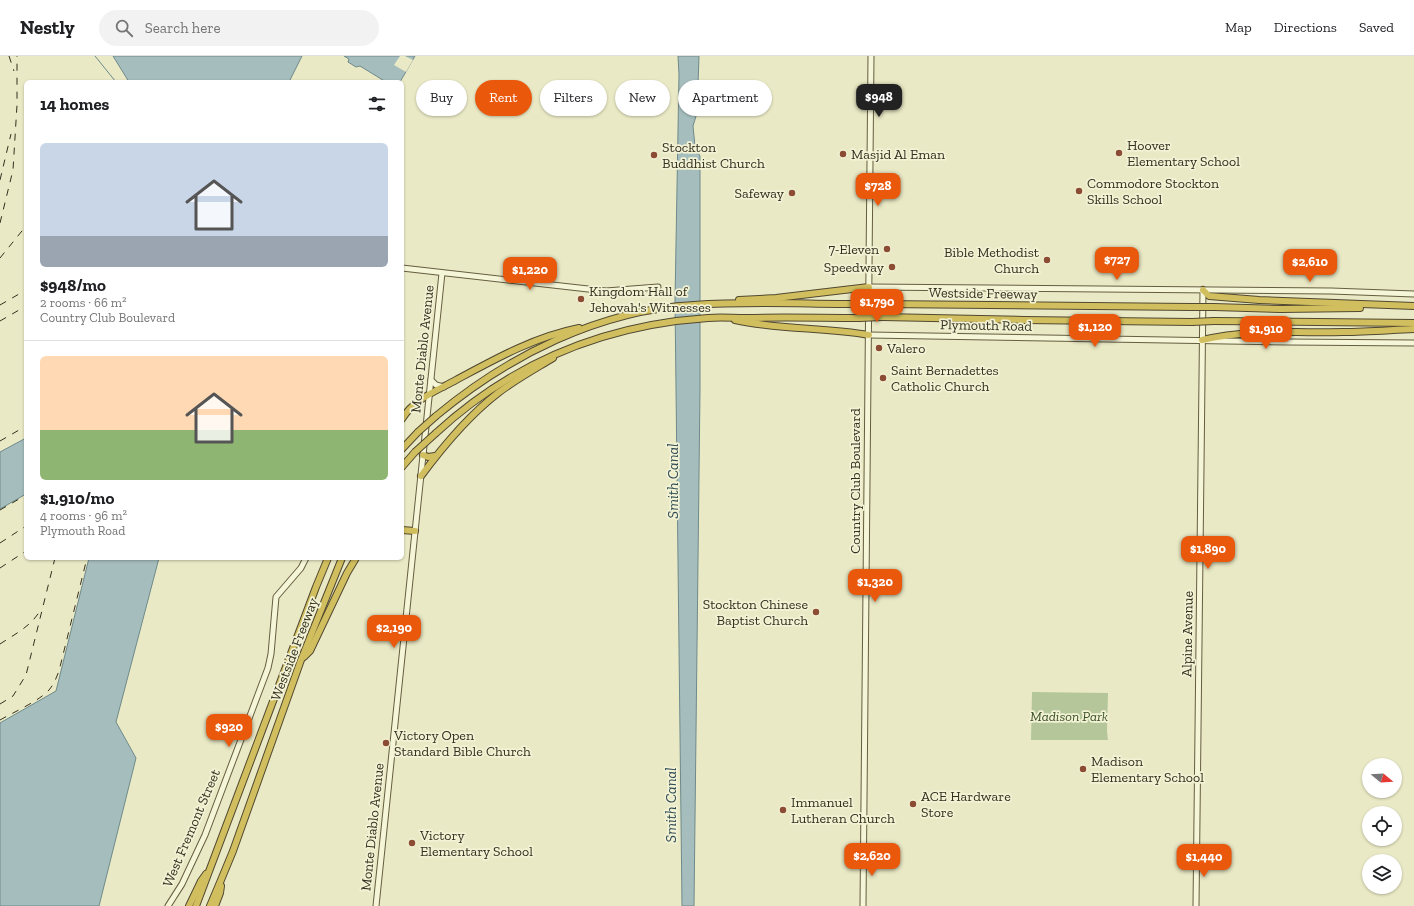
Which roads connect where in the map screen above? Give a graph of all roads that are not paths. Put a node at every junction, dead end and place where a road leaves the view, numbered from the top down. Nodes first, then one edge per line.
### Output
1 (871, 56) edge
2 (404, 268) edge
3 (442, 273) junction
4 (658, 287) dead end
5 (869, 287) junction
6 (1202, 290) junction
7 (1414, 294) edge
8 (721, 303) junction
9 (1363, 306) junction
10 (1414, 306) edge
11 (1385, 307) junction
12 (1414, 310) edge
13 (725, 318) junction
14 (605, 322) junction
15 (1414, 323) edge
16 (1384, 326) junction
17 (1414, 329) edge
18 (869, 335) junction
19 (1202, 340) junction
20 (1414, 343) edge
21 (570, 348) junction
22 (431, 380) junction
23 (444, 387) junction
24 (429, 394) junction
25 (404, 417) edge
26 (404, 447) edge
27 (423, 455) junction
28 (435, 456) junction
29 (404, 465) edge
30 (421, 476) junction
31 (404, 530) edge
32 (415, 531) junction
33 (305, 560) edge
34 (327, 560) edge
35 (341, 560) edge
36 (355, 560) edge
37 (301, 660) junction
38 (205, 879) junction
39 (221, 880) junction
40 (168, 906) edge
41 (189, 906) edge
42 (196, 906) edge
43 (210, 906) edge
44 (215, 906) edge
45 (376, 906) edge
46 (863, 906) edge
47 (1196, 906) edge

1 - 5 street, Country Club Boulevard
2 - 3 street
3 - 4 street
3 - 22 street, Monte Diablo Avenue
5 - 6 street
5 - 8 highway
5 - 18 street, Country Club Boulevard
6 - 7 street
6 - 9 highway
6 - 19 street, Alpine Avenue
8 - 9 highway, Westside Freeway, bridge
8 - 14 highway, Westside Freeway
9 - 11 highway
10 - 11 highway
11 - 12 highway
13 - 16 highway, Westside Freeway, bridge
13 - 18 highway
13 - 21 highway, Westside Freeway
14 - 23 highway
14 - 26 highway, Westside Freeway, bridge
15 - 16 highway, Westside Freeway
16 - 17 highway
16 - 19 highway
18 - 19 street, Plymouth Road
18 - 46 street, Country Club Boulevard
19 - 20 street, Plymouth Road
19 - 47 street, Alpine Avenue
21 - 28 highway
21 - 29 highway, Westside Freeway, bridge
22 - 23 street
22 - 24 street, Monte Diablo Avenue
23 - 24 highway
24 - 25 highway
24 - 27 street, Monte Diablo Avenue
27 - 28 highway
27 - 30 street, Monte Diablo Avenue
28 - 30 highway
30 - 32 street, Monte Diablo Avenue
31 - 32 highway
32 - 45 street, Monte Diablo Avenue
33 - 40 street, West Fremont Street
34 - 38 highway, Westside Freeway
35 - 37 highway, Westside Freeway
36 - 37 highway
37 - 39 highway, Westside Freeway
38 - 41 highway
38 - 42 highway, Westside Freeway
39 - 43 highway, Westside Freeway
39 - 44 highway

